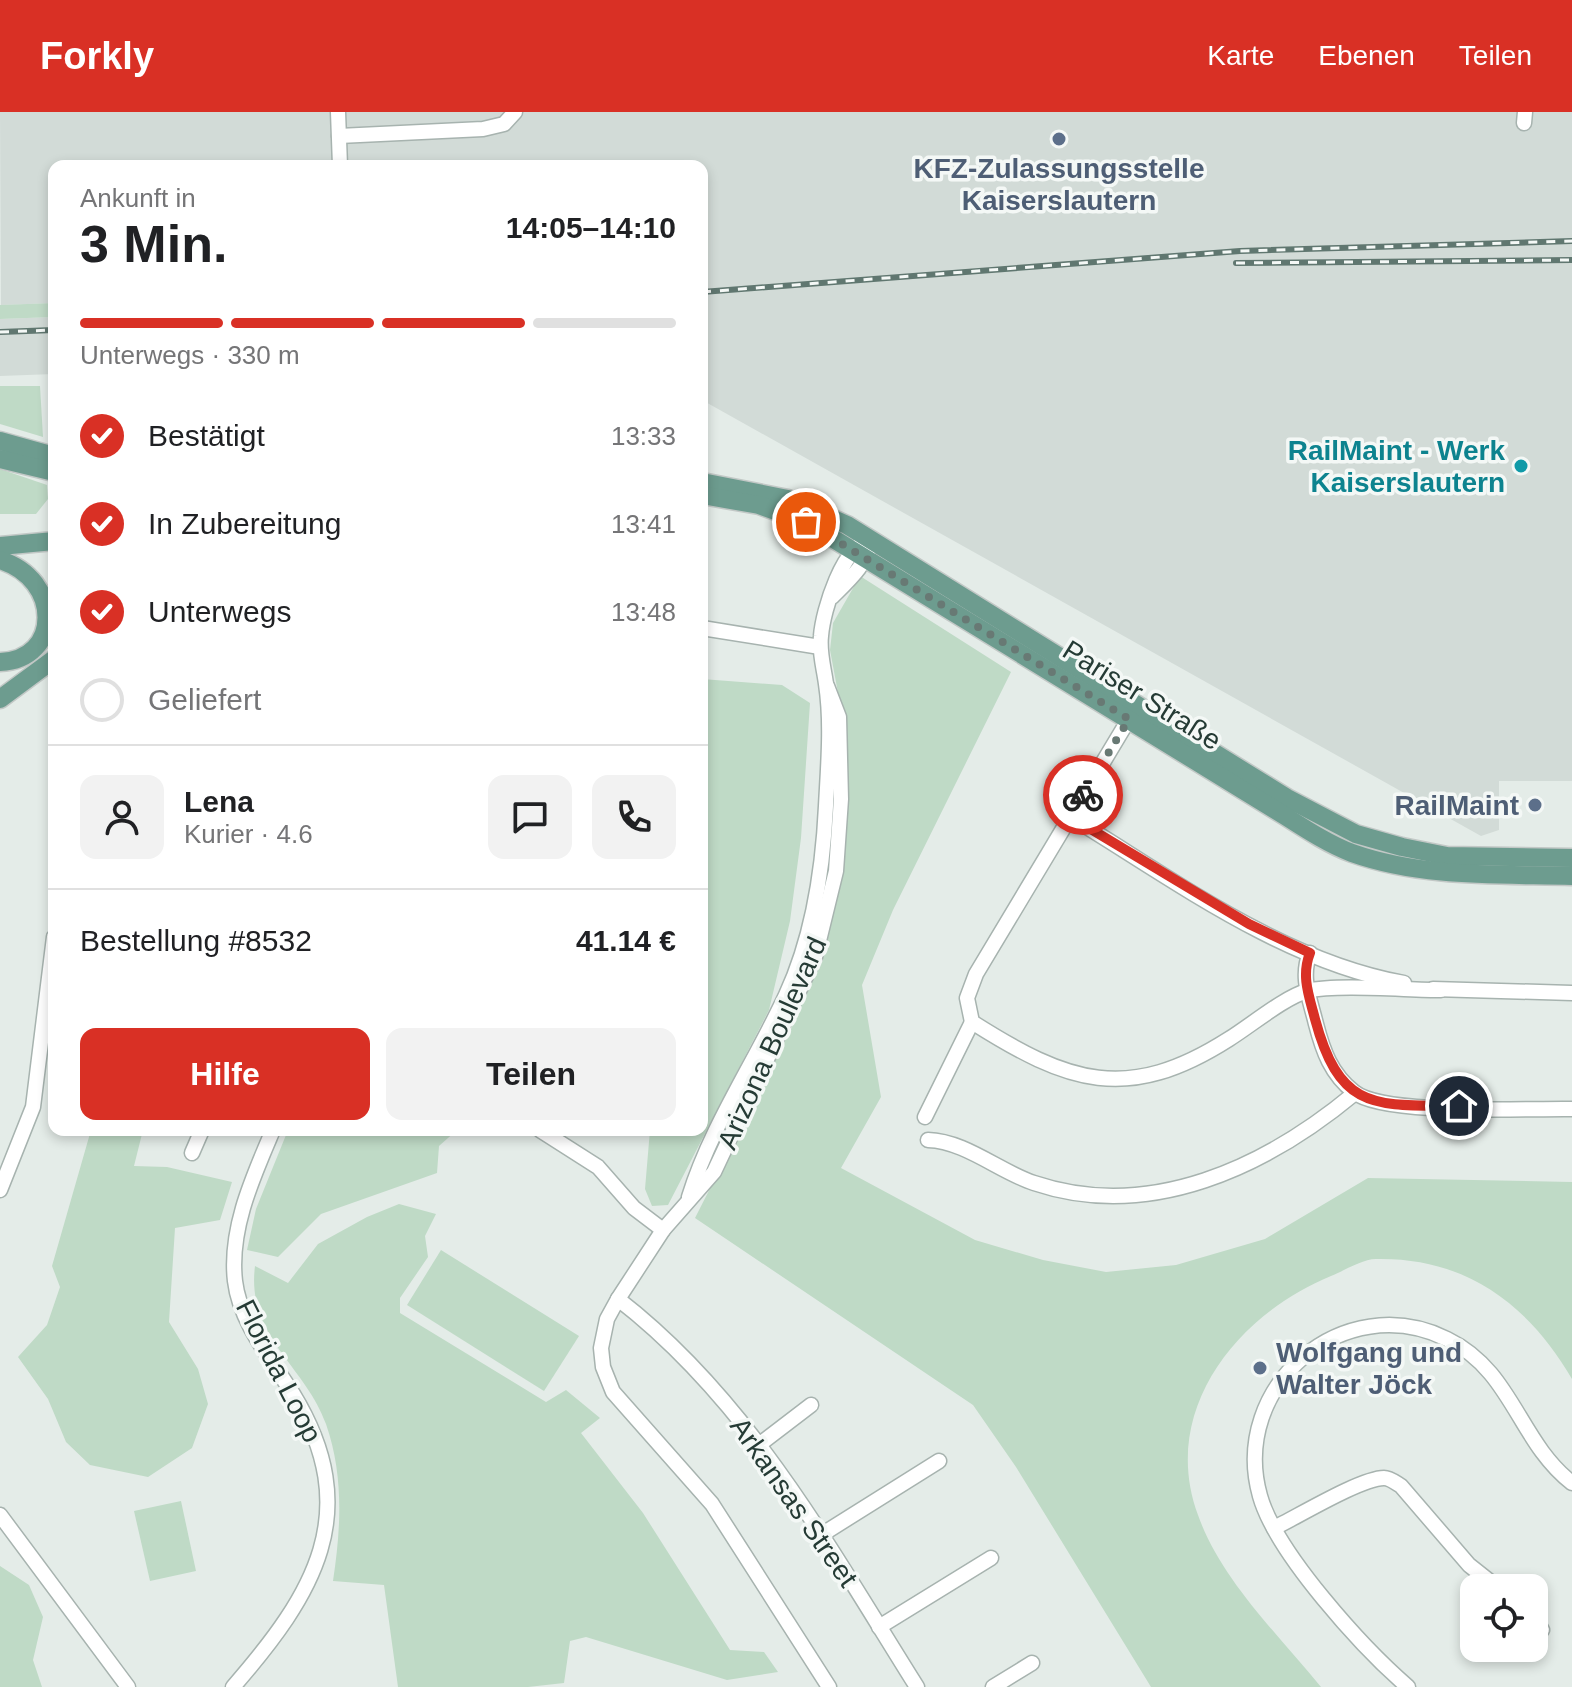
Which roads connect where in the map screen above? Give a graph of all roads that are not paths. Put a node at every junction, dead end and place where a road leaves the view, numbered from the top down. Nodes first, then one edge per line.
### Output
1 (338, 112) edge
2 (515, 112) edge
3 (339, 136) junction
4 (340, 160) edge
5 (0, 441) edge
6 (48, 454) edge
7 (0, 459) edge
8 (48, 471) edge
9 (708, 483) edge
10 (708, 496) edge
11 (48, 543) edge
12 (48, 544) edge
13 (0, 546) edge
14 (863, 548) junction
15 (0, 558) edge
16 (708, 629) edge
17 (820, 647) junction
18 (0, 662) edge
19 (48, 663) edge
20 (827, 686) junction
21 (0, 699) edge
22 (1134, 712) junction
23 (1069, 816) junction
24 (1572, 858) edge
25 (1572, 876) edge
26 (813, 907) junction
27 (826, 918) junction
28 (1310, 953) junction
29 (48, 986) edge
30 (1441, 990) junction
31 (1308, 991) junction
32 (1572, 993) edge
33 (972, 1022) junction
34 (1355, 1093) junction
35 (1572, 1109) edge
36 (925, 1117) dead end
37 (199, 1136) edge
38 (271, 1136) edge
39 (549, 1136) edge
40 (928, 1140) dead end
41 (192, 1153) dead end
42 (0, 1190) edge
43 (688, 1201) junction
44 (663, 1230) junction
45 (618, 1299) junction
46 (811, 1405) dead end
47 (760, 1444) junction
48 (939, 1461) dead end
49 (1572, 1483) edge
50 (0, 1515) edge
51 (1274, 1528) junction
52 (821, 1535) junction
53 (991, 1558) dead end
54 (1480, 1574) edge
55 (879, 1627) junction
56 (1032, 1663) dead end
57 (128, 1687) edge
58 (233, 1687) edge
59 (829, 1687) edge
60 (917, 1687) edge
61 (993, 1687) edge
62 (1408, 1687) edge

1 - 3 street
2 - 3 street
3 - 4 street
5 - 6 main road
7 - 8 main road
9 - 14 main road, Pariser Straße
10 - 14 main road, Pariser Straße
11 - 13 main road
12 - 15 main road
14 - 17 street, Arizona Boulevard
14 - 22 main road, Pariser Straße
15 - 18 main road
16 - 17 street
17 - 20 street, Arizona Boulevard
19 - 21 main road
20 - 26 street, Arizona Boulevard
20 - 27 street, Arizona Boulevard
22 - 23 street
22 - 24 main road, Pariser Straße
22 - 25 main road, Pariser Straße
23 - 28 street
23 - 33 street
26 - 27 street
26 - 43 street, Arizona Boulevard
27 - 43 street, Arizona Boulevard
28 - 30 street
28 - 31 street
29 - 42 street
30 - 31 street
30 - 32 street
31 - 33 street
31 - 34 street
33 - 36 street
34 - 35 street
34 - 40 street
37 - 41 street
38 - 58 street, Florida Loop
39 - 44 street
43 - 44 street, Arizona Boulevard
44 - 45 street, Arizona Boulevard
45 - 47 street, Arkansas Street
45 - 59 street, Arizona Boulevard
46 - 47 street
47 - 52 street, Arkansas Street
48 - 52 street
49 - 51 street
50 - 57 street
51 - 54 street
51 - 62 street
52 - 55 street, Arkansas Street
53 - 55 street
55 - 60 street, Arkansas Street
56 - 61 street

